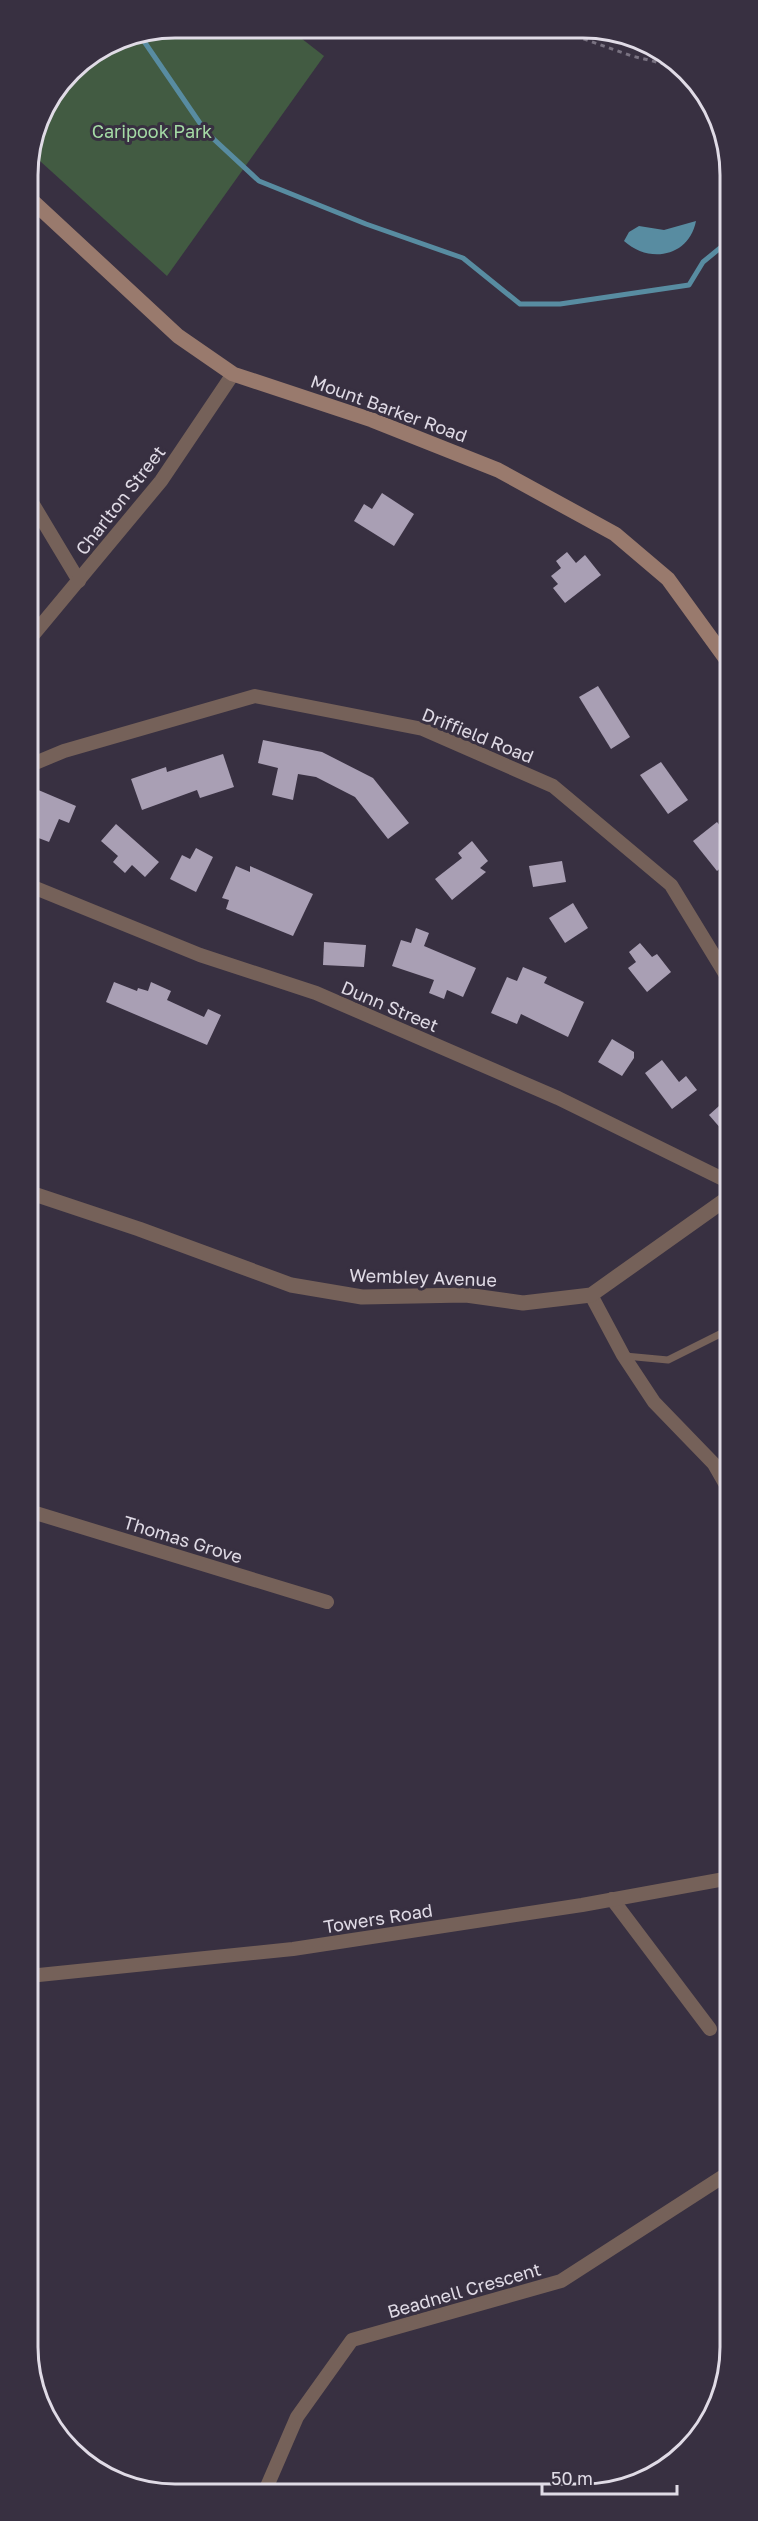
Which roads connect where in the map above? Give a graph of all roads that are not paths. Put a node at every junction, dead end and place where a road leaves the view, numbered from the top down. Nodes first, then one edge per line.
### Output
1 (38, 206) edge
2 (233, 374) junction
3 (38, 513) edge
4 (79, 581) junction
5 (38, 629) edge
6 (720, 651) edge
7 (38, 762) edge
8 (38, 889) edge
9 (720, 965) edge
10 (720, 1178) edge
11 (38, 1195) edge
12 (720, 1203) edge
13 (591, 1295) junction
14 (720, 1334) edge
15 (623, 1355) junction
16 (720, 1474) edge
17 (38, 1514) edge
18 (327, 1602) dead end
19 (720, 1880) edge
20 (612, 1899) junction
21 (38, 1975) edge
22 (710, 2029) dead end
23 (720, 2178) edge
24 (268, 2484) edge

1 - 2 main road, Mount Barker Road
2 - 4 street, Charlton Street
2 - 6 main road, Mount Barker Road
3 - 4 street
4 - 5 street, Charlton Street
7 - 9 street, Driffield Road
8 - 10 street, Dunn Street
11 - 13 street, Wembley Avenue
12 - 13 street, Wembley Avenue
13 - 15 street
14 - 15 lane
15 - 16 street
17 - 18 street, Thomas Grove
19 - 20 street, Towers Road
20 - 21 street, Towers Road
20 - 22 street
23 - 24 street, Beadnell Crescent

